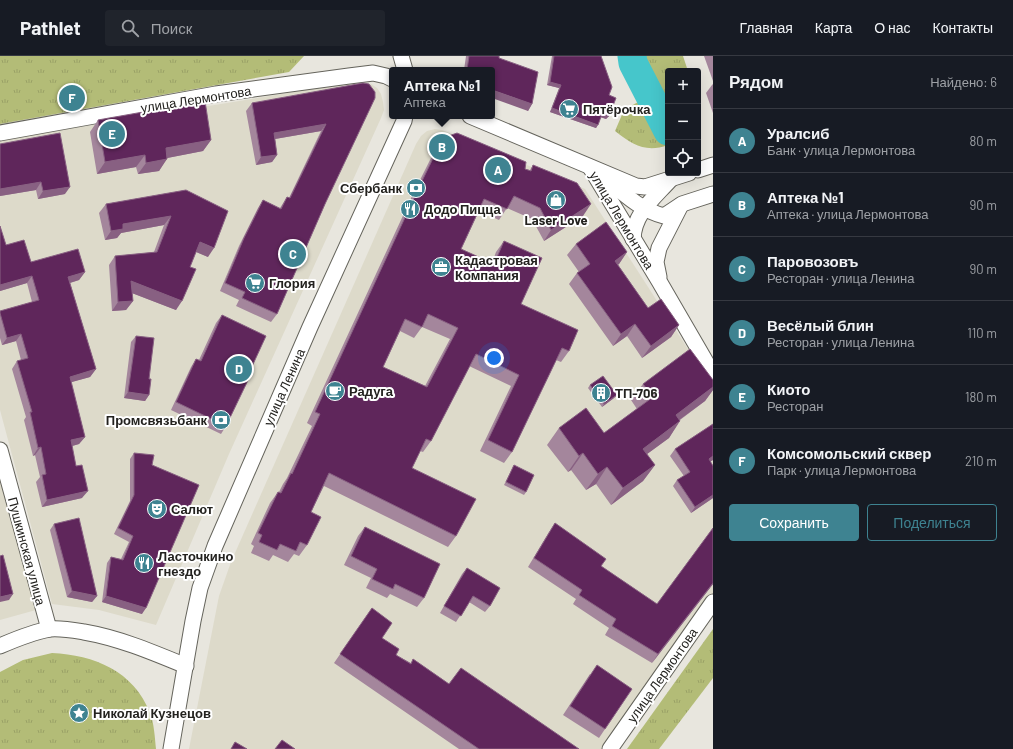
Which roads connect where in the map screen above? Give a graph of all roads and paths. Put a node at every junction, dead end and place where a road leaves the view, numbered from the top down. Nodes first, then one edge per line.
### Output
1 (401, 56) edge
2 (404, 67) edge
3 (389, 78) edge
4 (404, 119) edge
5 (477, 119) edge
6 (0, 132) edge
7 (713, 165) edge
8 (590, 167) junction
9 (701, 169) edge
10 (680, 176) edge
11 (671, 179) junction
12 (713, 194) edge
13 (682, 204) junction
14 (644, 208) junction
15 (633, 239) junction
16 (659, 281) junction
17 (713, 374) edge
18 (0, 450) edge
19 (713, 602) edge
20 (49, 629) junction
21 (0, 646) edge
22 (186, 666) junction
23 (171, 749) edge
24 (610, 749) edge

1 - 2 street
3 - 6 street, улица Лермонтова
4 - 22 street, улица Ленина
5 - 8 street, улица Лермонтова
7 - 9 street
8 - 11 street
8 - 14 street
8 - 15 street, улица Лермонтова
10 - 11 street
11 - 13 street
11 - 14 street
12 - 13 street
13 - 14 street
13 - 16 street, улица Лермонтова
14 - 15 street
15 - 16 street, улица Лермонтова
16 - 17 street, улица Лермонтова
18 - 20 street, Пушкинская улица
19 - 24 street, улица Лермонтова
20 - 21 street
20 - 22 street
22 - 23 street, улица Ленина

